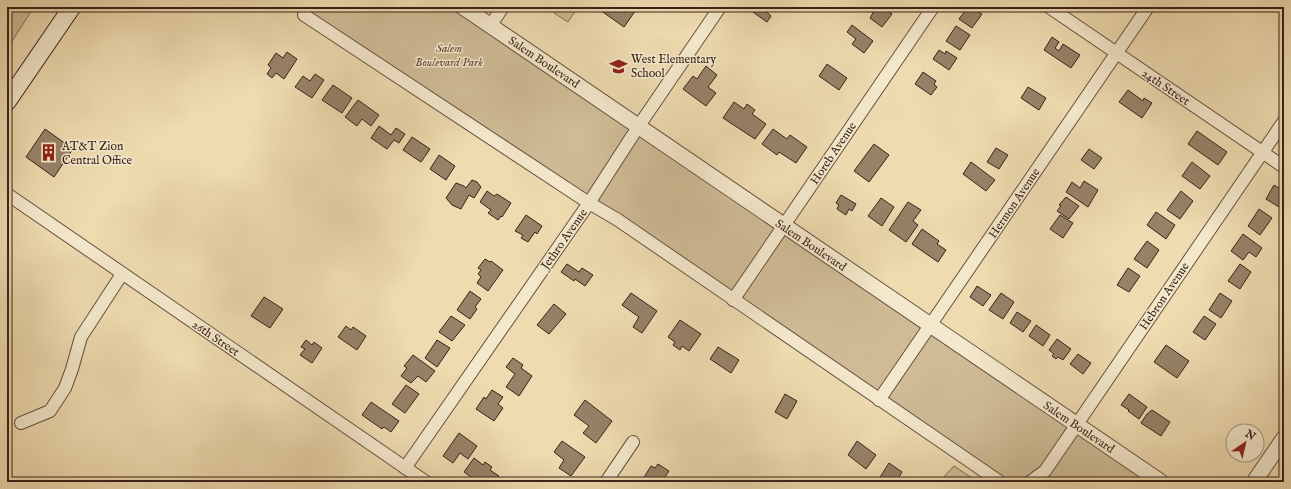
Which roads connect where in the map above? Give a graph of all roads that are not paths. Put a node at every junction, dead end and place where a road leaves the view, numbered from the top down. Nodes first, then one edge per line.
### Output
1 (72, 7) edge
2 (463, 7) edge
3 (503, 7) edge
4 (720, 7) edge
5 (933, 7) edge
6 (1049, 7) edge
7 (1148, 7) edge
8 (304, 15) dead end
9 (490, 26) junction
10 (1117, 53) junction
11 (7, 102) edge
12 (1284, 121) edge
13 (638, 127) junction
14 (1262, 152) junction
15 (1284, 167) edge
16 (7, 194) edge
17 (589, 203) junction
18 (784, 226) junction
19 (122, 274) junction
20 (733, 300) junction
21 (930, 325) junction
22 (879, 400) junction
23 (22, 423) dead end
24 (1076, 425) junction
25 (1284, 438) edge
26 (634, 442) dead end
27 (405, 468) junction
28 (426, 482) edge
29 (606, 482) edge
30 (1000, 482) edge
31 (1030, 482) edge
32 (1161, 482) edge
33 (1254, 482) edge

1 - 11 main road
2 - 9 street, Salem Boulevard
3 - 9 street
4 - 13 street, Jethro Avenue
5 - 18 street, Horeb Avenue
6 - 10 street, 24th Street
7 - 10 street, Hermon Avenue
8 - 17 street
9 - 13 street, Salem Boulevard
10 - 14 street, 24th Street
10 - 21 street, Hermon Avenue
12 - 14 street, Hebron Avenue
13 - 17 street, Jethro Avenue
13 - 18 street, Salem Boulevard
14 - 15 street, 24th Street
14 - 24 street, Hebron Avenue
16 - 19 street, 26th Street
17 - 20 street
17 - 27 street, Jethro Avenue
18 - 20 street, Horeb Avenue
18 - 21 street, Salem Boulevard
19 - 23 street
19 - 27 street, 26th Street
20 - 22 street
21 - 22 street, Hermon Avenue
21 - 24 street, Salem Boulevard
22 - 30 street
24 - 31 street, Hebron Avenue
24 - 32 street, Salem Boulevard
25 - 33 street
26 - 29 street
27 - 28 street, 26th Street

